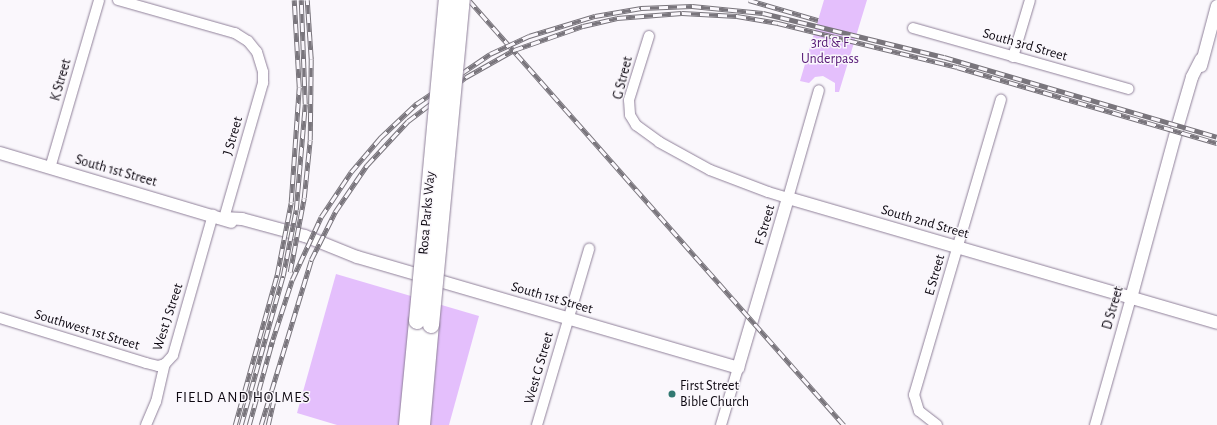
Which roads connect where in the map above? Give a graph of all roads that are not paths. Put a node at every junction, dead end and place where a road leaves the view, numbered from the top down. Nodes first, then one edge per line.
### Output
1 (99, 0) edge
2 (118, 0) edge
3 (447, 0) edge
4 (462, 0) edge
5 (1030, 0) edge
6 (1217, 6) edge
7 (913, 28) dead end
8 (650, 36) dead end
9 (1013, 57) junction
10 (819, 90) dead end
11 (1129, 90) dead end
12 (1001, 100) dead end
13 (636, 125) joint
14 (0, 153) edge
15 (50, 168) junction
16 (788, 198) junction
17 (218, 216) junction
18 (957, 248) junction
19 (589, 249) dead end
20 (1131, 298) junction
21 (0, 318) edge
22 (568, 318) junction
23 (424, 323) junction
24 (1217, 323) edge
25 (165, 364) junction
26 (738, 368) junction
27 (146, 425) edge
28 (407, 425) edge
29 (422, 425) edge
30 (537, 425) edge
31 (721, 425) edge
32 (937, 425) edge
33 (1095, 425) edge

1 - 15 street, K Street
2 - 17 street, J Street
3 - 23 highway, Rosa Parks Way, bridge
4 - 23 highway, Rosa Parks Way, bridge
5 - 9 street
6 - 20 street, D Street
7 - 9 street, South 3rd Street
8 - 13 street, G Street
9 - 11 street, South 3rd Street
10 - 16 street, F Street
12 - 18 street, E Street
13 - 16 street, South 2nd Street
14 - 15 street, South 1st Street
15 - 17 street, South 1st Street
16 - 18 street, South 2nd Street
16 - 26 street, F Street
17 - 22 street, South 1st Street
17 - 25 street, West J Street
18 - 20 street, South 2nd Street
18 - 32 street, E Street
19 - 22 street
20 - 24 street, South 2nd Street
20 - 33 street, D Street
21 - 25 street, Southwest 1st Street
22 - 26 street, South 1st Street
22 - 30 street, West G Street
23 - 28 highway, Rosa Parks Way
23 - 29 highway, Rosa Parks Way
25 - 27 street, West J Street
26 - 31 street

